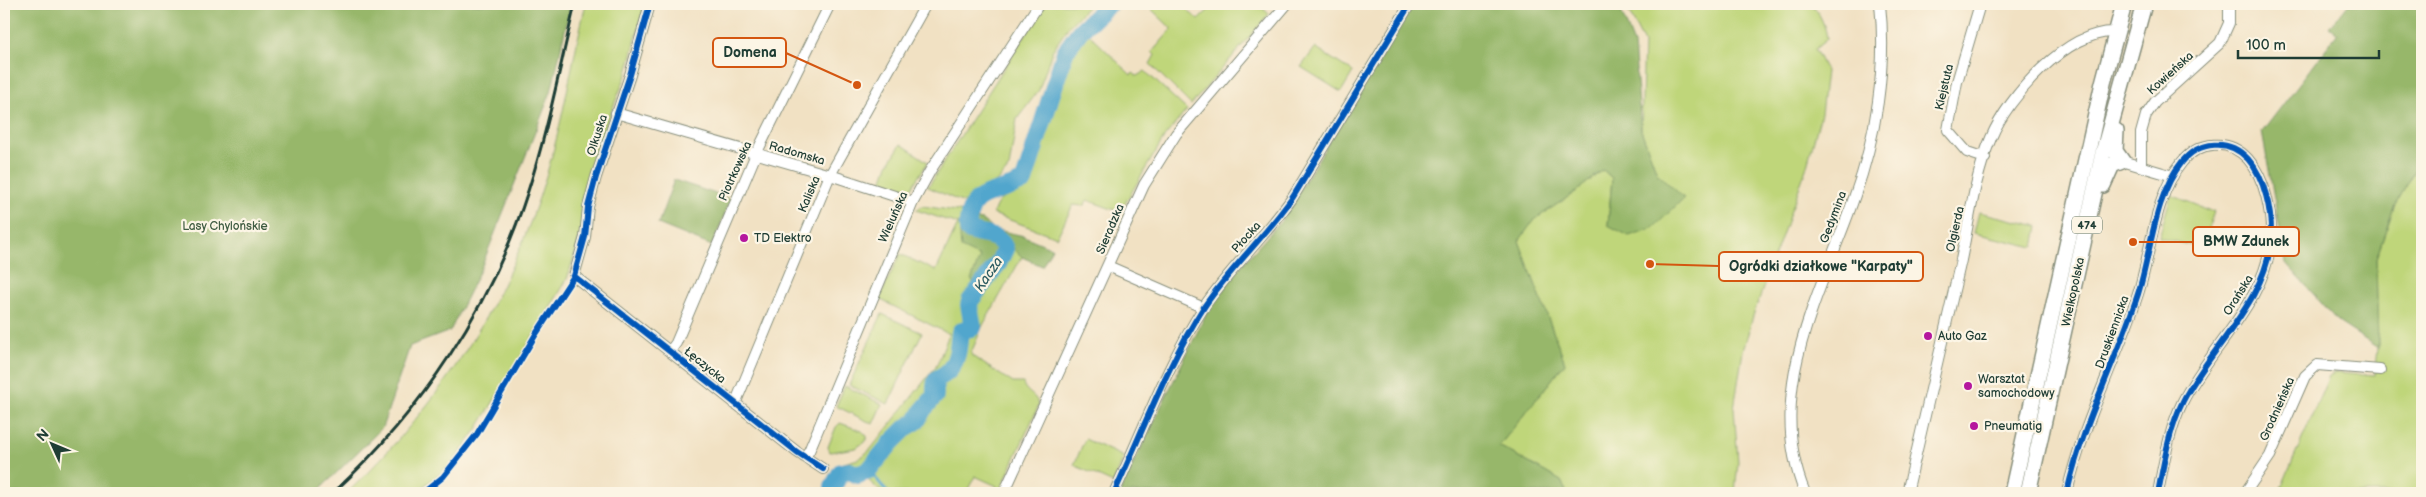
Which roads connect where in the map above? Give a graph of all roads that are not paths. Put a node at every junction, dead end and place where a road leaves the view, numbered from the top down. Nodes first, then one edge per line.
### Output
1 (650, 4) edge
2 (830, 4) edge
3 (926, 4) edge
4 (1038, 4) edge
5 (1287, 4) edge
6 (1410, 4) edge
7 (1880, 4) edge
8 (1980, 4) edge
9 (2124, 4) edge
10 (2144, 4) edge
11 (2230, 4) edge
12 (2115, 32) junction
13 (2121, 86) junction
14 (616, 113) junction
15 (756, 154) junction
16 (1985, 158) junction
17 (2122, 161) junction
18 (2141, 166) junction
19 (830, 176) junction
20 (2173, 176) junction
21 (912, 202) junction
22 (2085, 233) junction
23 (1108, 266) junction
24 (574, 276) joint
25 (1204, 308) junction
26 (670, 351) junction
27 (2380, 370) dead end
28 (735, 404) junction
29 (804, 457) junction
30 (823, 469) dead end
31 (1004, 493) edge
32 (1114, 493) edge
33 (1805, 493) edge
34 (1907, 493) edge
35 (2012, 493) edge
36 (2028, 493) edge
37 (2067, 493) edge
38 (2158, 493) edge
39 (2245, 493) edge

1 - 14 street, Olkuska
2 - 15 street, Piotrkowska
3 - 19 street, Kaliska
4 - 21 street, Wieluńska
5 - 23 street, Sieradzka
6 - 25 street, Płocka
7 - 33 street, Gedymina
8 - 16 street, Kiejstuta
9 - 12 main road, Wielkopolska / 474
10 - 13 main road, Wielkopolska / 474
11 - 18 street, Kowieńska
12 - 16 street, Olgierda
12 - 35 main road, Wielkopolska / 474
13 - 17 main road
13 - 22 main road, Wielkopolska / 474
14 - 15 street, Radomska
14 - 24 street, Olkuska
15 - 19 street, Radomska
15 - 26 street, Piotrkowska
16 - 34 street, Olgierda
17 - 18 street
17 - 22 main road
18 - 20 street
19 - 21 street, Radomska
19 - 28 street, Kaliska
20 - 37 street, Druskiennicka
20 - 38 street, Orańska
21 - 29 street, Wieluńska
22 - 36 main road, Wielkopolska / 474
23 - 25 street
23 - 31 street, Sieradzka
24 - 26 street, Łęczycka
25 - 32 street, Płocka
26 - 28 street, Łęczycka
27 - 39 street, Grodnieńska
28 - 29 street, Łęczycka
29 - 30 street, Łęczycka

